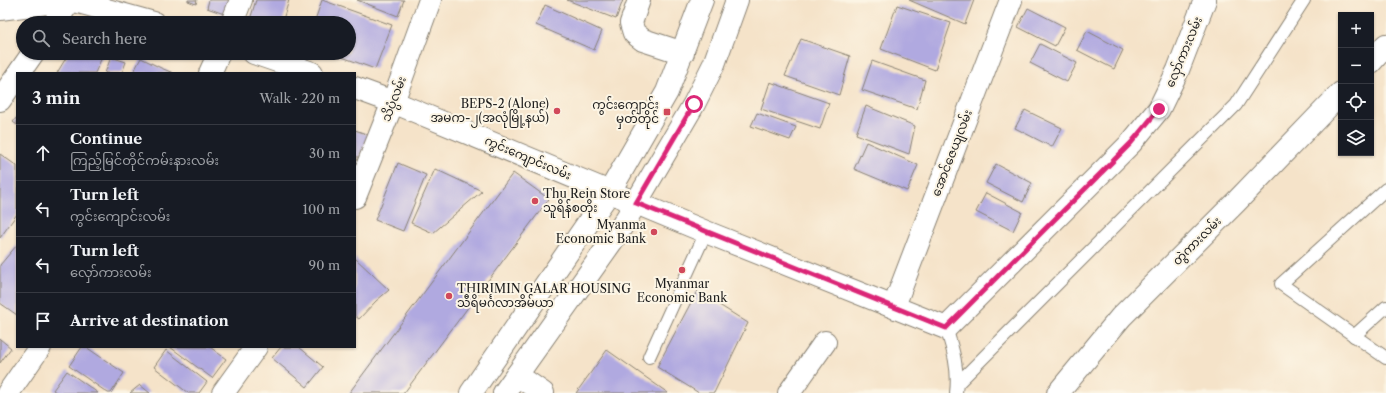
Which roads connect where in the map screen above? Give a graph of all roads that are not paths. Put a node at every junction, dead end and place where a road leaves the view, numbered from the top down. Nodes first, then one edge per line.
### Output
1 (70, 0) edge
2 (241, 0) edge
3 (430, 0) edge
4 (639, 0) edge
5 (702, 0) edge
6 (737, 0) edge
7 (1011, 0) edge
8 (1205, 0) edge
9 (1304, 0) edge
10 (0, 9) edge
11 (59, 16) edge
12 (128, 16) edge
13 (235, 16) edge
14 (1386, 46) edge
15 (683, 53) junction
16 (1374, 59) edge
17 (28, 60) edge
18 (216, 60) edge
19 (274, 60) edge
20 (20, 72) edge
21 (210, 72) edge
22 (309, 72) edge
23 (16, 77) edge
24 (356, 88) edge
25 (1338, 96) edge
26 (0, 100) edge
27 (393, 102) junction
28 (1386, 190) edge
29 (610, 191) junction
30 (356, 194) edge
31 (636, 203) junction
32 (706, 232) junction
33 (894, 306) junction
34 (1386, 307) edge
35 (946, 328) junction
36 (1354, 336) junction
37 (825, 342) dead end
38 (39, 348) edge
39 (255, 348) edge
40 (649, 357) dead end
41 (1386, 358) edge
42 (517, 375) junction
43 (957, 388) edge
44 (8, 393) edge
45 (223, 393) edge
46 (471, 393) edge
47 (504, 393) edge
48 (543, 393) edge
49 (789, 393) edge
50 (1058, 393) edge

1 - 10 street
1 - 11 street
1 - 12 street
2 - 13 street
3 - 27 street, သိပ္ပံလမ်း
4 - 15 street
5 - 15 street
6 - 31 street
7 - 33 street, အောင်ဇေယျလမ်း
8 - 35 street, လှော်ကားလမ်း
9 - 43 lane
14 - 16 street
15 - 29 street
17 - 20 street
18 - 21 street
19 - 22 street
23 - 26 street
24 - 27 street, ကွင်းကျောင်းလမ်း
25 - 50 street, တွဲကားလမ်း
27 - 29 street, ကွင်းကျောင်းလမ်း
27 - 30 street, သိပ္ပံလမ်း
28 - 36 lane
29 - 31 street, ကွင်းကျောင်းလမ်း
29 - 46 street
31 - 32 street, ကွင်းကျောင်းလမ်း
31 - 42 street
32 - 33 street, ကွင်းကျောင်းလမ်း
32 - 40 lane
33 - 35 street, ကွင်းကျောင်းလမ်း
34 - 36 lane
35 - 43 lane
36 - 41 lane
37 - 49 street
38 - 44 street
39 - 45 street
42 - 47 street
42 - 48 street

